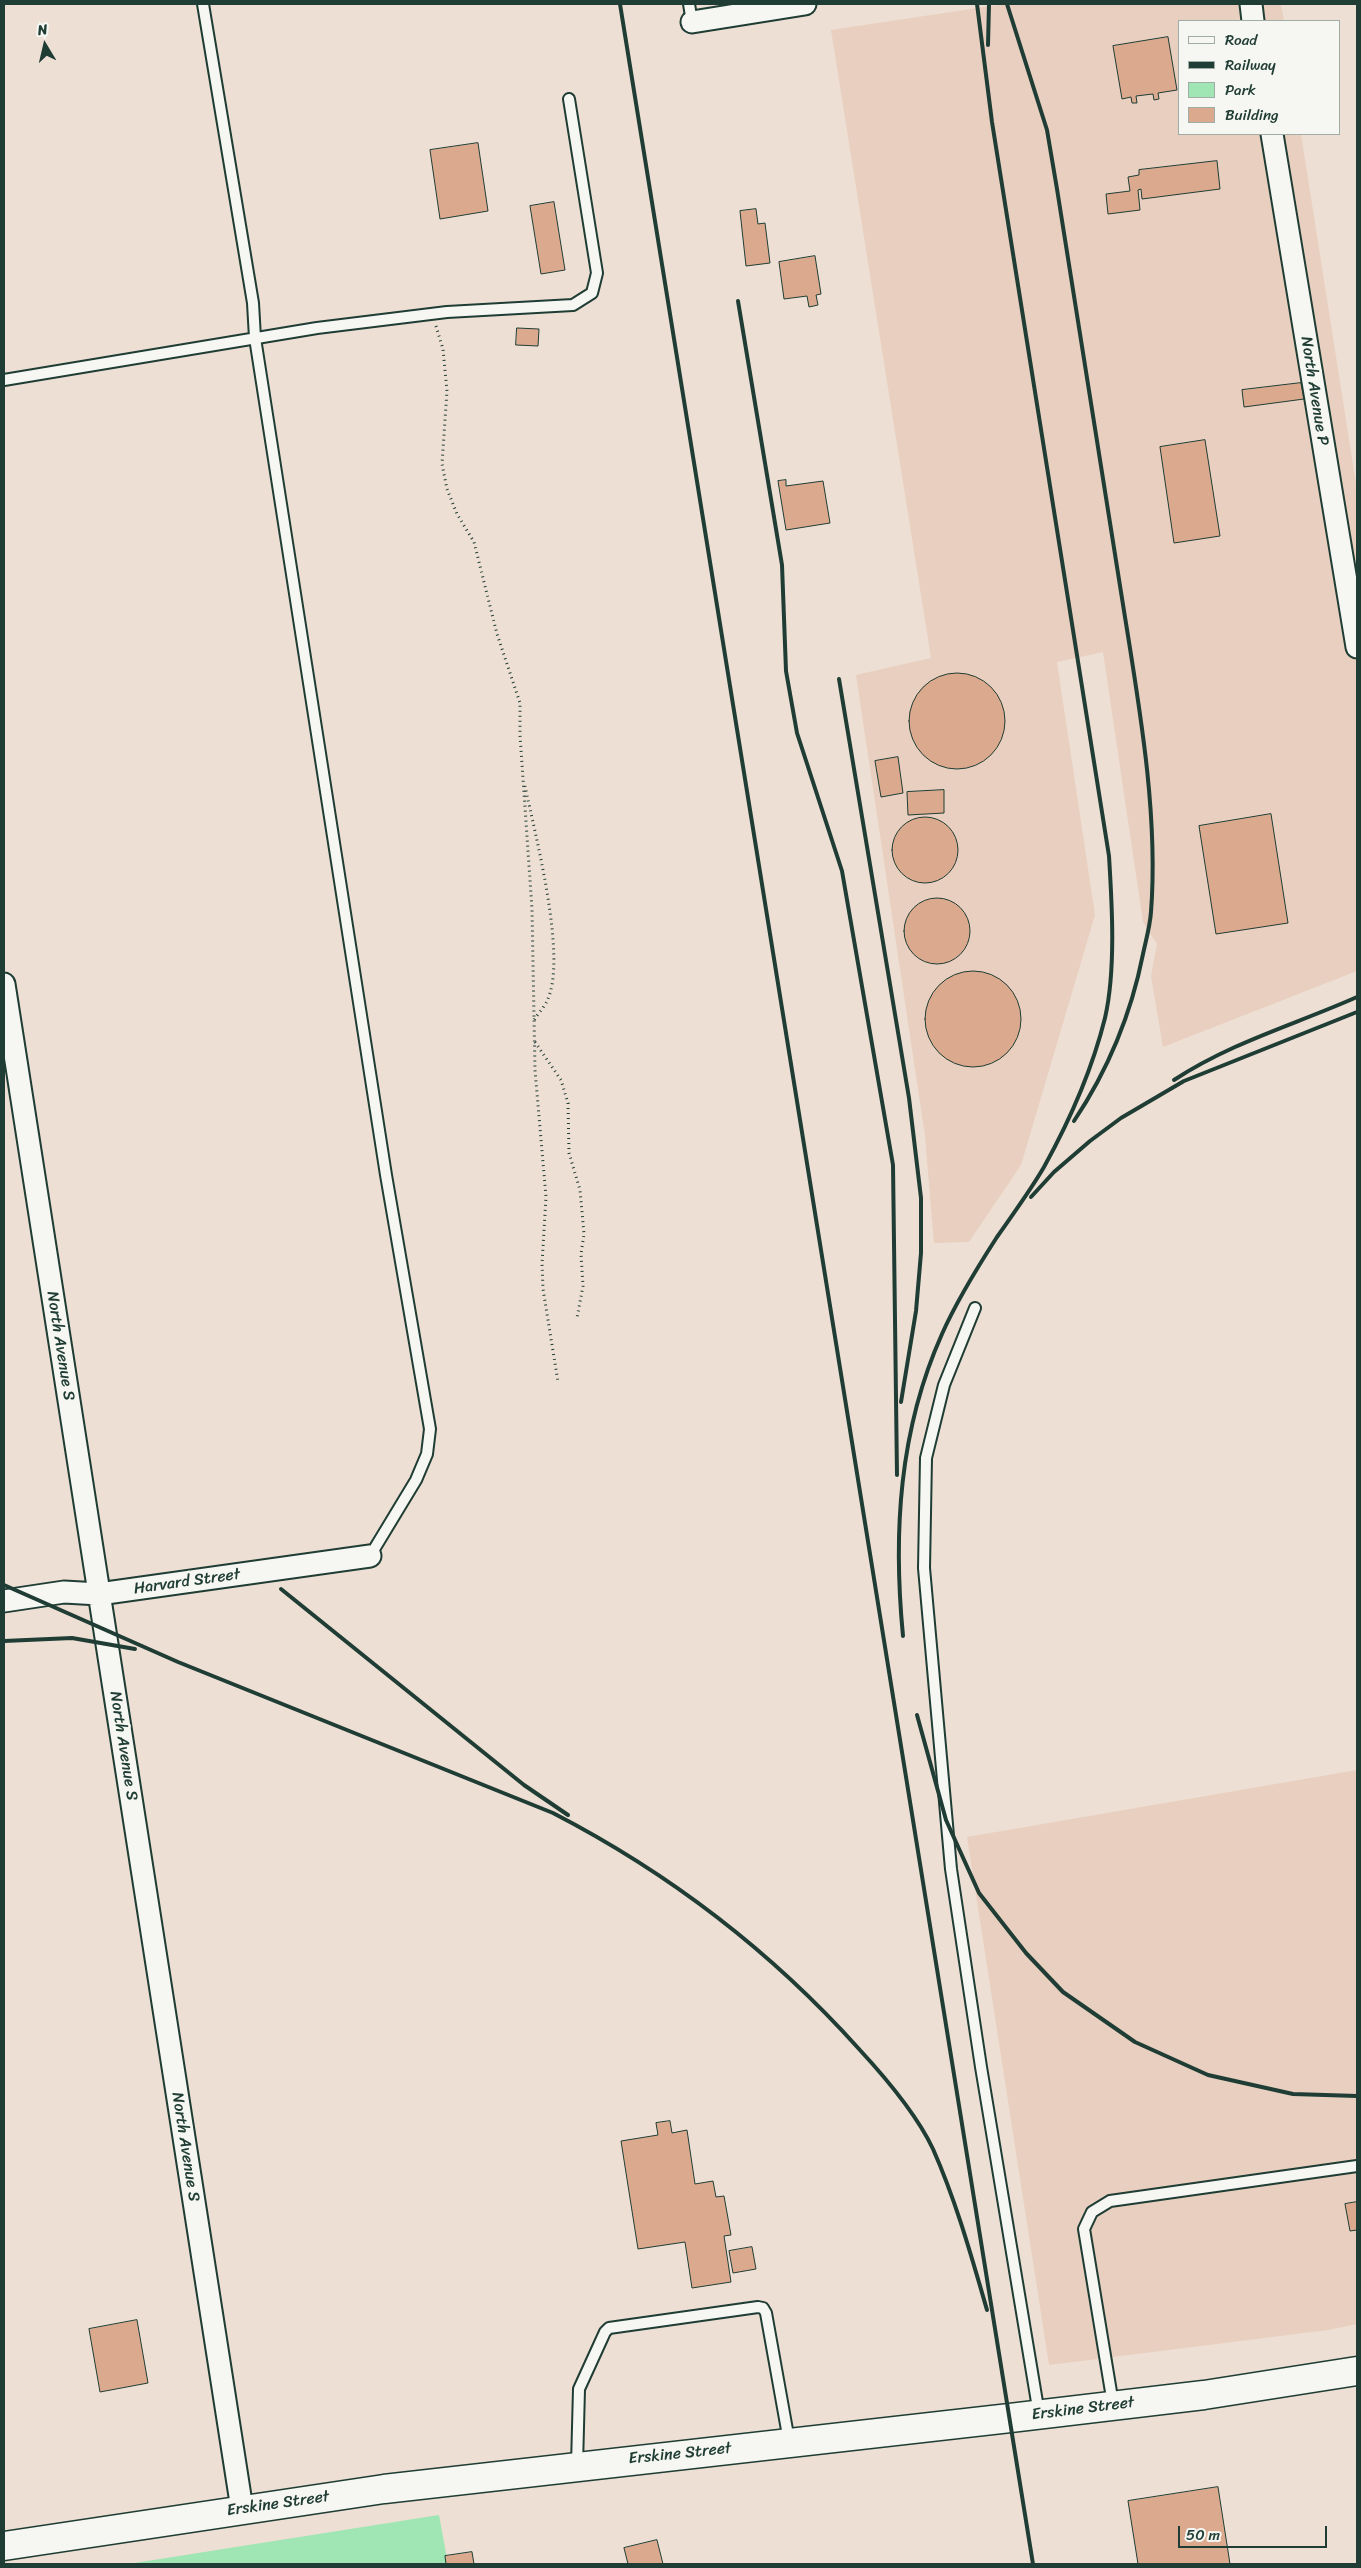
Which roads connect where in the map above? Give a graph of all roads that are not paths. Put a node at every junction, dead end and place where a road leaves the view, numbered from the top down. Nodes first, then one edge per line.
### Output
1 (203, 4) edge
2 (805, 4) edge
3 (1250, 4) edge
4 (691, 13) edge
5 (1253, 20) edge
6 (568, 99) dead end
7 (1272, 135) edge
8 (255, 338) junction
9 (4, 380) edge
10 (1357, 647) edge
11 (4, 984) edge
12 (974, 1308) dead end
13 (370, 1556) joint
14 (99, 1594) junction
15 (4, 1601) edge
16 (1357, 2166) edge
17 (1357, 2370) edge
18 (1113, 2406) junction
19 (1039, 2415) junction
20 (789, 2442) junction
21 (578, 2465) junction
22 (242, 2509) junction
23 (4, 2546) edge

1 - 8 lane
2 - 4 street
3 - 5 street
6 - 8 lane
7 - 10 street, North Avenue P
8 - 9 lane
8 - 13 lane
11 - 14 street, North Avenue S
12 - 19 lane
13 - 14 street, Harvard Street
14 - 15 street, Harvard Street
14 - 22 street, North Avenue S
16 - 18 lane
17 - 18 main road, Erskine Street
18 - 19 main road, Erskine Street
19 - 20 main road, Erskine Street
20 - 21 main road, Erskine Street
20 - 21 lane
21 - 22 main road, Erskine Street
22 - 23 main road, Erskine Street

